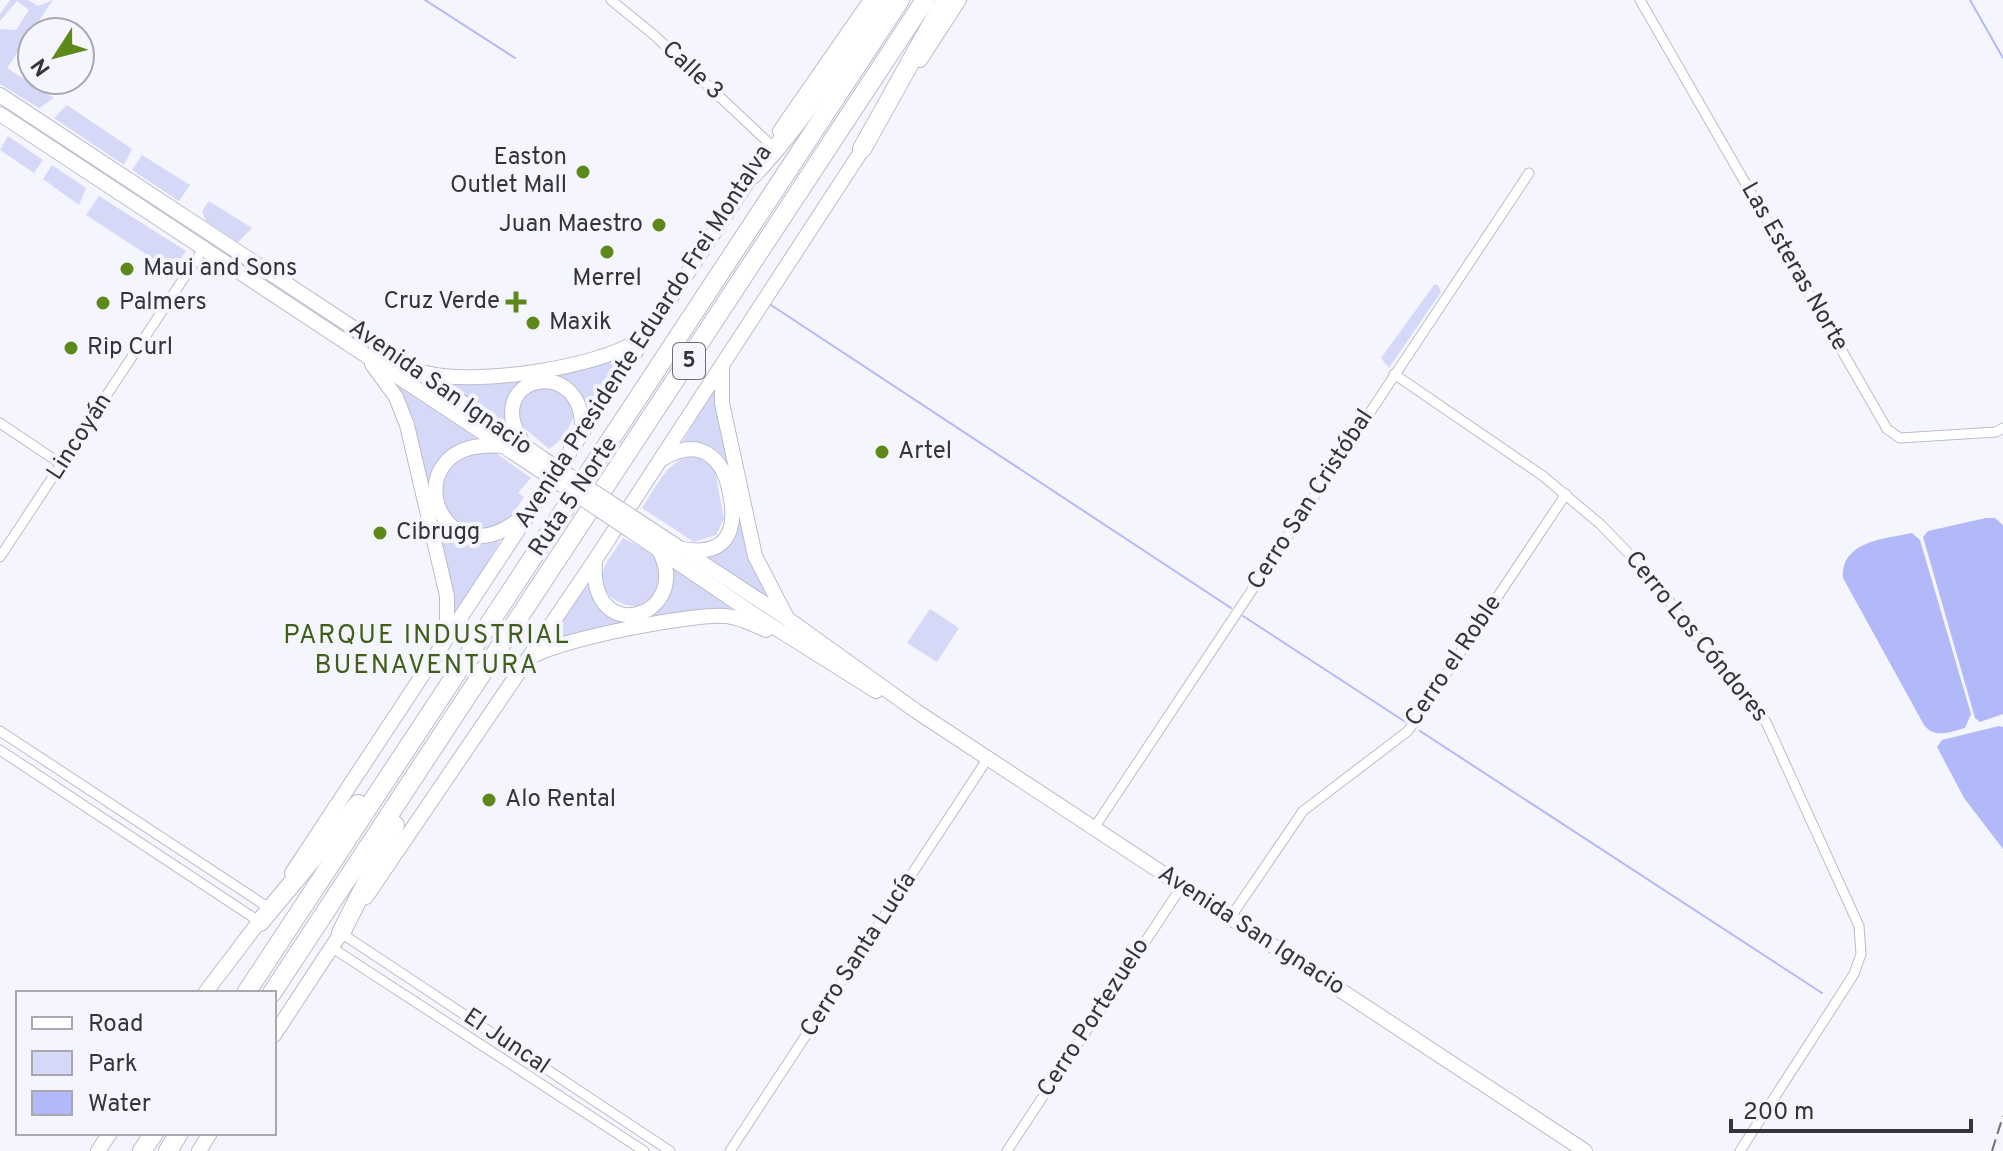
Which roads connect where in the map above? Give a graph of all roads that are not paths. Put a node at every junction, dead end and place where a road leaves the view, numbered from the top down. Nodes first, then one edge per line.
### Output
1 (611, 0) edge
2 (871, 0) edge
3 (890, 0) edge
4 (900, 0) edge
5 (925, 0) edge
6 (945, 0) edge
7 (959, 0) edge
8 (1640, 0) edge
9 (0, 95) edge
10 (0, 114) edge
11 (771, 145) junction
12 (862, 149) junction
13 (1529, 173) dead end
14 (752, 175) junction
15 (158, 209) junction
16 (208, 242) junction
17 (646, 334) junction
18 (364, 354) junction
19 (393, 354) junction
20 (725, 358) junction
21 (384, 367) junction
22 (415, 368) junction
23 (1394, 374) junction
24 (0, 423) edge
25 (2003, 428) edge
26 (582, 431) junction
27 (501, 446) junction
28 (528, 448) junction
29 (660, 461) junction
30 (538, 462) junction
31 (61, 464) junction
32 (1566, 494) junction
33 (530, 509) junction
34 (634, 526) junction
35 (677, 547) junction
36 (659, 549) junction
37 (0, 557) edge
38 (595, 560) junction
39 (788, 619) junction
40 (447, 637) junction
41 (793, 640) junction
42 (528, 660) junction
43 (916, 711) junction
44 (451, 721) junction
45 (423, 725) junction
46 (0, 731) edge
47 (0, 750) edge
48 (988, 758) junction
49 (1094, 828) junction
50 (207, 868) junction
51 (199, 881) junction
52 (1182, 886) junction
53 (264, 915) junction
54 (1230, 918) junction
55 (336, 940) junction
56 (207, 991) edge
57 (247, 991) edge
58 (273, 991) edge
59 (276, 1032) edge
60 (644, 1151) edge
61 (670, 1151) edge
62 (730, 1151) edge
63 (1007, 1151) edge
64 (1585, 1151) edge
65 (1740, 1151) edge

1 - 11 street, Calle 3
2 - 11 main road, Avenida Presidente Eduardo Frei Montalva
3 - 14 highway
4 - 45 highway, Ruta 5 Norte / 5
5 - 44 highway, Ruta 5 Norte / 5
6 - 12 highway
7 - 12 main road
8 - 25 street, Las Esteras Norte
9 - 15 main road, Avenida San Ignacio
10 - 15 main road, Avenida San Ignacio
11 - 14 main road, Avenida Presidente Eduardo Frei Montalva
12 - 20 main road
13 - 23 street, Cerro San Cristóbal
14 - 17 main road, Avenida Presidente Eduardo Frei Montalva
15 - 16 main road, Avenida San Ignacio
16 - 18 main road, Avenida San Ignacio
16 - 19 main road, Avenida San Ignacio
16 - 31 street, Lincoyán
17 - 22 main road
17 - 26 main road, Avenida Presidente Eduardo Frei Montalva
18 - 21 main road, Avenida San Ignacio
18 - 40 main road
19 - 21 main road
19 - 22 main road, Avenida San Ignacio
20 - 29 main road
20 - 39 main road
21 - 27 main road, Avenida San Ignacio
22 - 28 main road, Avenida San Ignacio
23 - 32 street, Cerro Los Cóndores
23 - 49 street, Cerro San Cristóbal
24 - 31 street
26 - 28 main road
26 - 33 main road, Avenida Presidente Eduardo Frei Montalva
27 - 30 main road, Avenida San Ignacio
27 - 33 main road
28 - 30 main road, Avenida San Ignacio
29 - 35 main road
29 - 38 main road
30 - 34 main road, Avenida San Ignacio, bridge
31 - 37 street, Lincoyán
32 - 54 street, Cerro el Roble
32 - 65 street, Cerro Los Cóndores
33 - 40 main road, Avenida Presidente Eduardo Frei Montalva
34 - 35 main road, Avenida San Ignacio
34 - 36 main road, Avenida San Ignacio
35 - 39 main road, Avenida San Ignacio
36 - 38 main road
36 - 41 main road, Avenida San Ignacio
38 - 42 main road
39 - 43 main road, Avenida San Ignacio
40 - 53 main road, Avenida Presidente Eduardo Frei Montalva
41 - 42 main road
41 - 43 main road, Avenida San Ignacio
42 - 55 main road
43 - 48 main road, Avenida San Ignacio
44 - 55 highway
44 - 58 highway, Ruta 5 Norte / 5
45 - 53 highway
45 - 57 highway, Ruta 5 Norte / 5
46 - 50 street
47 - 51 street
48 - 49 main road, Avenida San Ignacio
48 - 62 street, Cerro Santa Lucía
49 - 52 main road, Avenida San Ignacio
50 - 51 street
50 - 53 street
51 - 53 street
52 - 54 main road, Avenida San Ignacio
52 - 63 street, Cerro Portezuelo
53 - 56 main road, Avenida Presidente Eduardo Frei Montalva
54 - 64 main road, Avenida San Ignacio
55 - 59 main road
55 - 60 street, El Juncal
55 - 61 street, El Juncal

